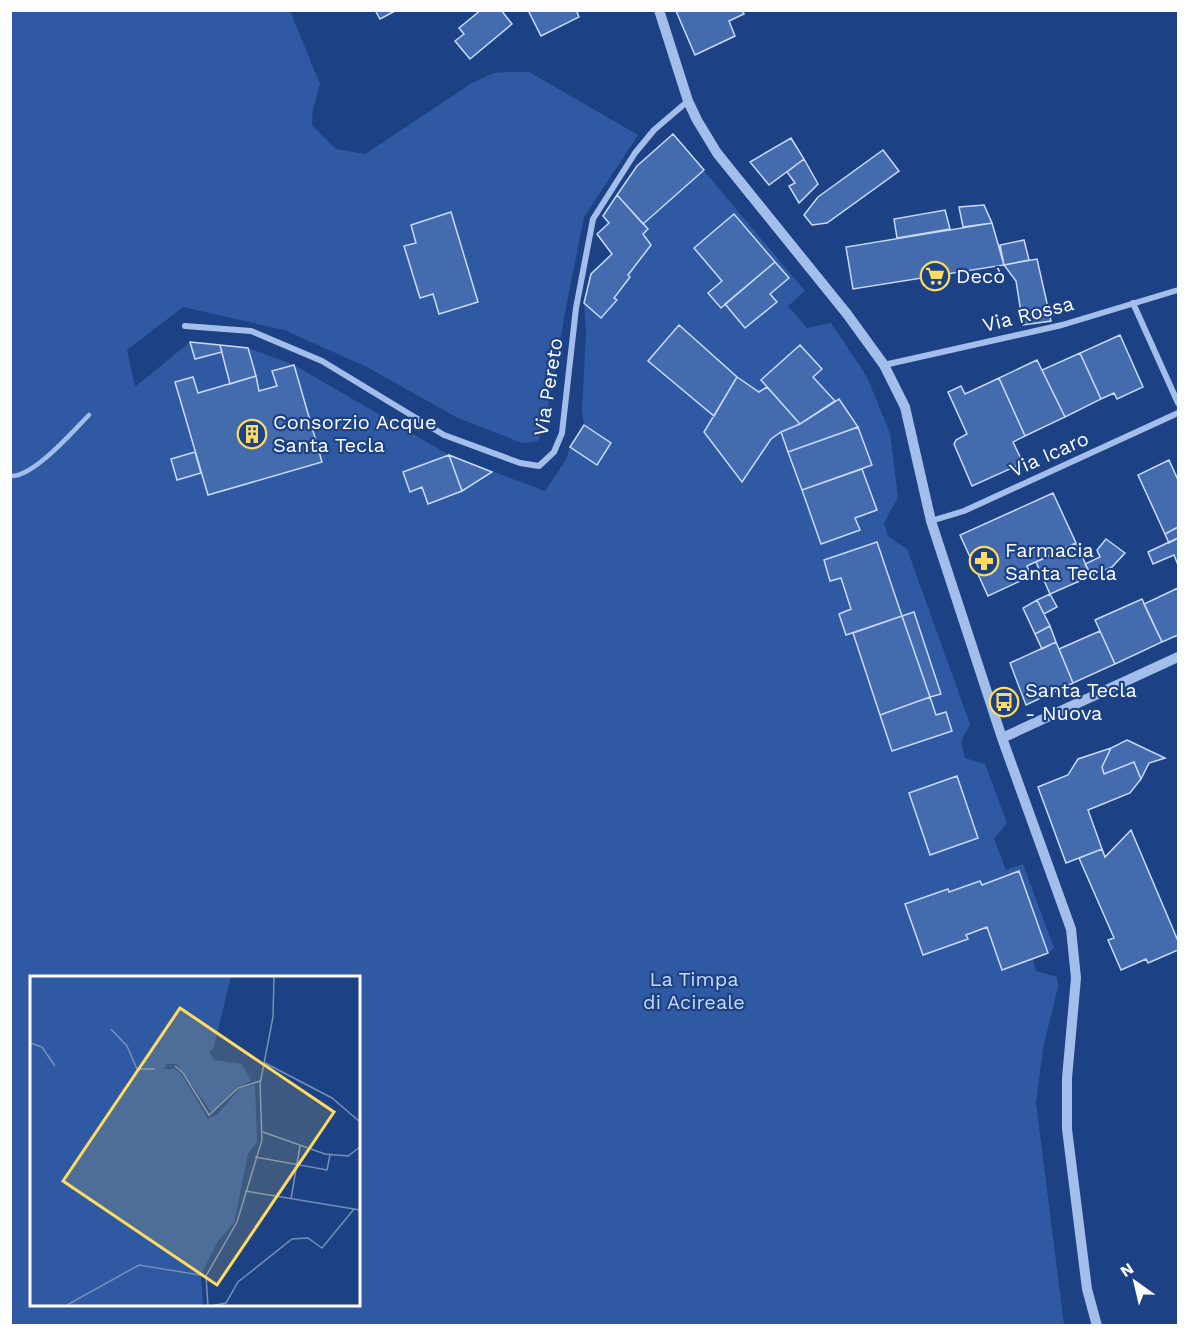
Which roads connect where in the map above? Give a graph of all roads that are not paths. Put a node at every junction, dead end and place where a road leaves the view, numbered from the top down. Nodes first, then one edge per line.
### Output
1 (659, 10) edge
2 (688, 101) junction
3 (1179, 290) edge
4 (1133, 303) junction
5 (184, 326) dead end
6 (884, 365) junction
7 (1179, 403) edge
8 (1179, 413) edge
9 (89, 415) dead end
10 (10, 476) edge
11 (931, 521) junction
12 (1179, 657) edge
13 (1002, 738) junction
14 (1097, 1326) edge

1 - 2 street
2 - 5 street, Via Pereto
2 - 6 street
3 - 4 street, Via Rossa
4 - 6 street, Via Rossa
4 - 7 street
6 - 11 street
8 - 11 street, Via Icaro
9 - 10 lane
11 - 13 street
12 - 13 street
13 - 14 street

